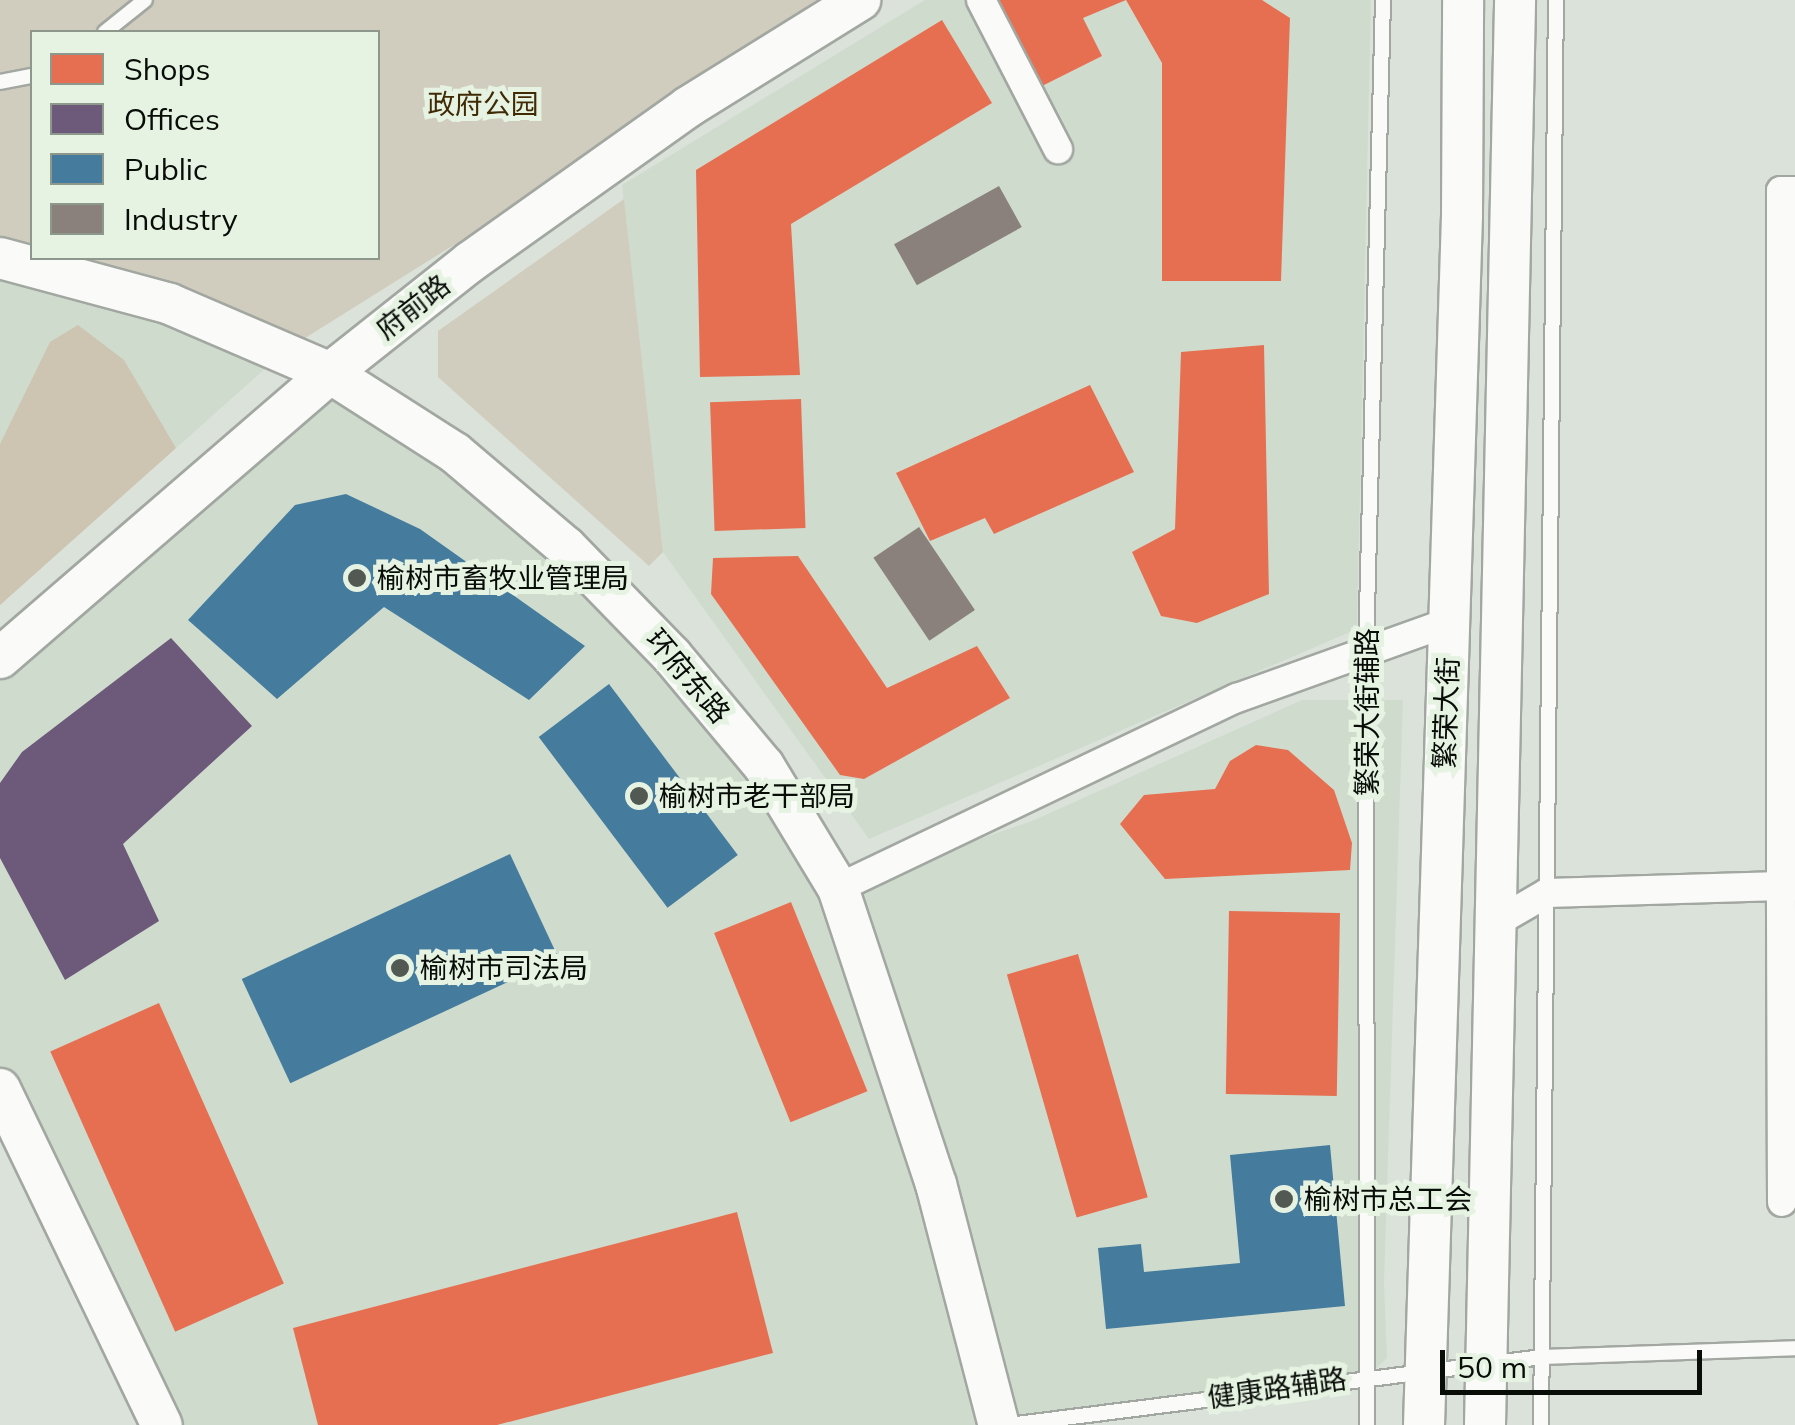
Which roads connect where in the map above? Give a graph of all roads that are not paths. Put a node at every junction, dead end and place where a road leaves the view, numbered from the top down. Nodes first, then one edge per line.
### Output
1 (145, 0) edge
2 (860, 0) edge
3 (981, 0) edge
4 (1383, 0) edge
5 (1463, 0) edge
6 (1515, 0) edge
7 (1556, 0) edge
8 (108, 30) edge
9 (30, 76) edge
10 (0, 82) edge
11 (1058, 150) dead end
12 (1795, 192) edge
13 (0, 258) edge
14 (330, 373) junction
15 (1788, 427) edge
16 (1448, 622) junction
17 (1787, 648) edge
18 (1366, 649) junction
19 (0, 658) edge
20 (1788, 886) edge
21 (838, 888) junction
22 (1547, 893) junction
23 (1497, 922) junction
24 (0, 1089) edge
25 (1790, 1118) edge
26 (1782, 1202) dead end
27 (1795, 1348) edge
28 (1542, 1356) junction
29 (1486, 1366) junction
30 (1424, 1370) junction
31 (1368, 1376) junction
32 (162, 1425) edge
33 (999, 1425) edge
34 (1009, 1425) edge
35 (1367, 1425) edge
36 (1424, 1425) edge
37 (1485, 1425) edge
38 (1541, 1425) edge

1 - 8 lane
2 - 14 street, 府前路
3 - 11 street
4 - 18 lane, 繁荣大街辅路
5 - 16 street, 繁荣大街
6 - 23 street, 繁荣大街
7 - 22 lane
9 - 10 lane
12 - 15 street
13 - 14 street, 环府东路
14 - 19 street, 府前路
14 - 21 street, 环府东路
15 - 17 street
16 - 18 street
16 - 30 street, 繁荣大街
17 - 20 street
18 - 21 street
18 - 31 lane, 繁荣大街辅路
20 - 22 street
20 - 25 street
21 - 33 street, 环府东路
22 - 23 street
22 - 28 lane
23 - 29 street, 繁荣大街
24 - 32 street
25 - 26 street
27 - 28 lane, 健康路辅路
28 - 29 lane, 健康路辅路
28 - 38 lane
29 - 30 lane, 健康路辅路
29 - 37 street, 繁荣大街
30 - 31 lane, 健康路辅路
30 - 36 street, 繁荣大街
31 - 34 lane, 健康路辅路
31 - 35 lane, 繁荣大街辅路

